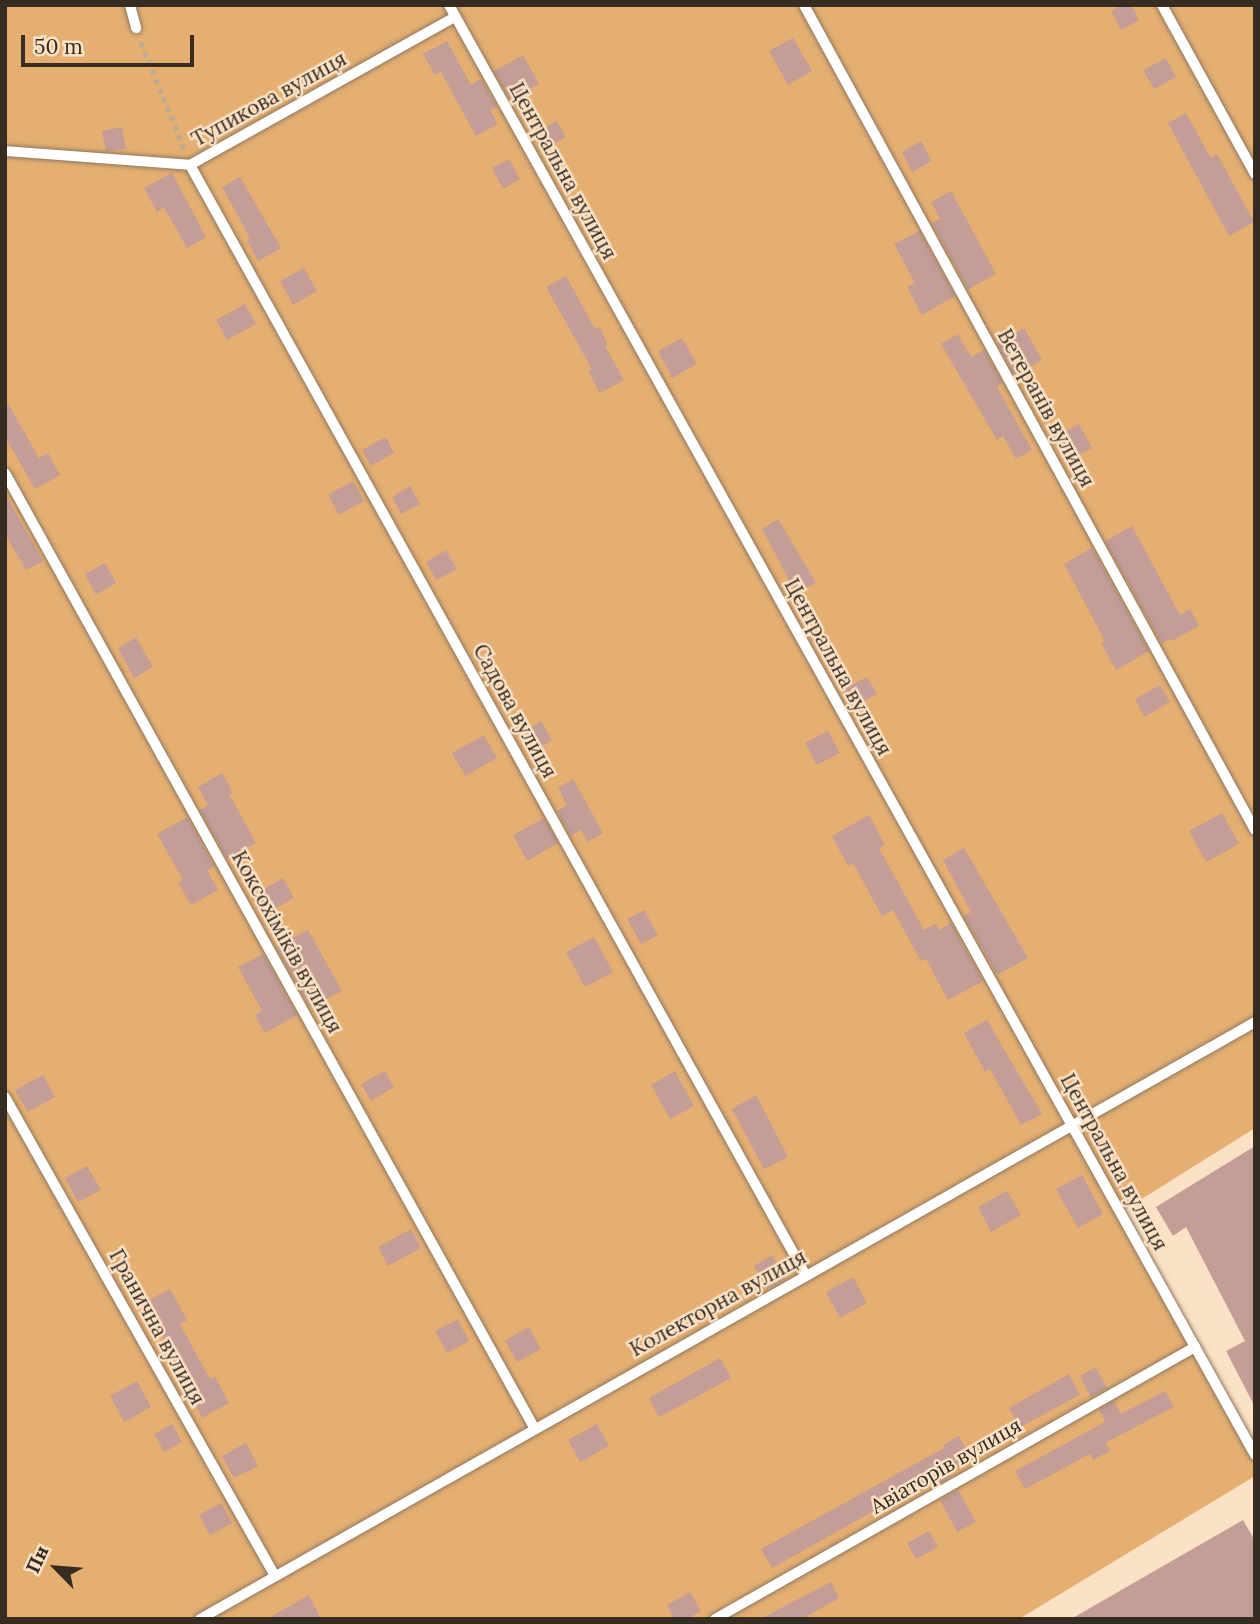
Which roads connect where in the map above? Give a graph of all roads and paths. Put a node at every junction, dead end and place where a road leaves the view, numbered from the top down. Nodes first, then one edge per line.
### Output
1 (130, 5) edge
2 (449, 5) edge
3 (804, 5) edge
4 (1162, 5) edge
5 (455, 17) junction
6 (136, 28) joint
7 (5, 151) edge
8 (190, 164) junction
9 (1255, 174) edge
10 (5, 473) edge
11 (1255, 830) edge
12 (1255, 1022) edge
13 (5, 1097) edge
14 (1071, 1126) junction
15 (806, 1276) junction
16 (1195, 1347) junction
17 (535, 1429) junction
18 (1255, 1455) edge
19 (275, 1576) junction
20 (200, 1619) edge
21 (715, 1619) edge

1 - 6 lane
2 - 5 lane, Центральна вулиця
3 - 11 lane, Ветеранів вулиця
4 - 9 lane
5 - 8 lane, Тупикова вулиця
5 - 14 lane, Центральна вулиця
6 - 8 path
7 - 8 lane, Тупикова вулиця
8 - 15 lane, Садова вулиця
10 - 17 lane, Коксохіміків вулиця
12 - 14 lane, Колекторна вулиця
13 - 19 lane, Гранична вулиця
14 - 15 lane, Колекторна вулиця
14 - 16 lane, Центральна вулиця
15 - 17 lane, Колекторна вулиця
16 - 18 lane, Центральна вулиця
16 - 21 lane, Авіаторів вулиця
17 - 19 lane, Колекторна вулиця
19 - 20 lane, Колекторна вулиця

